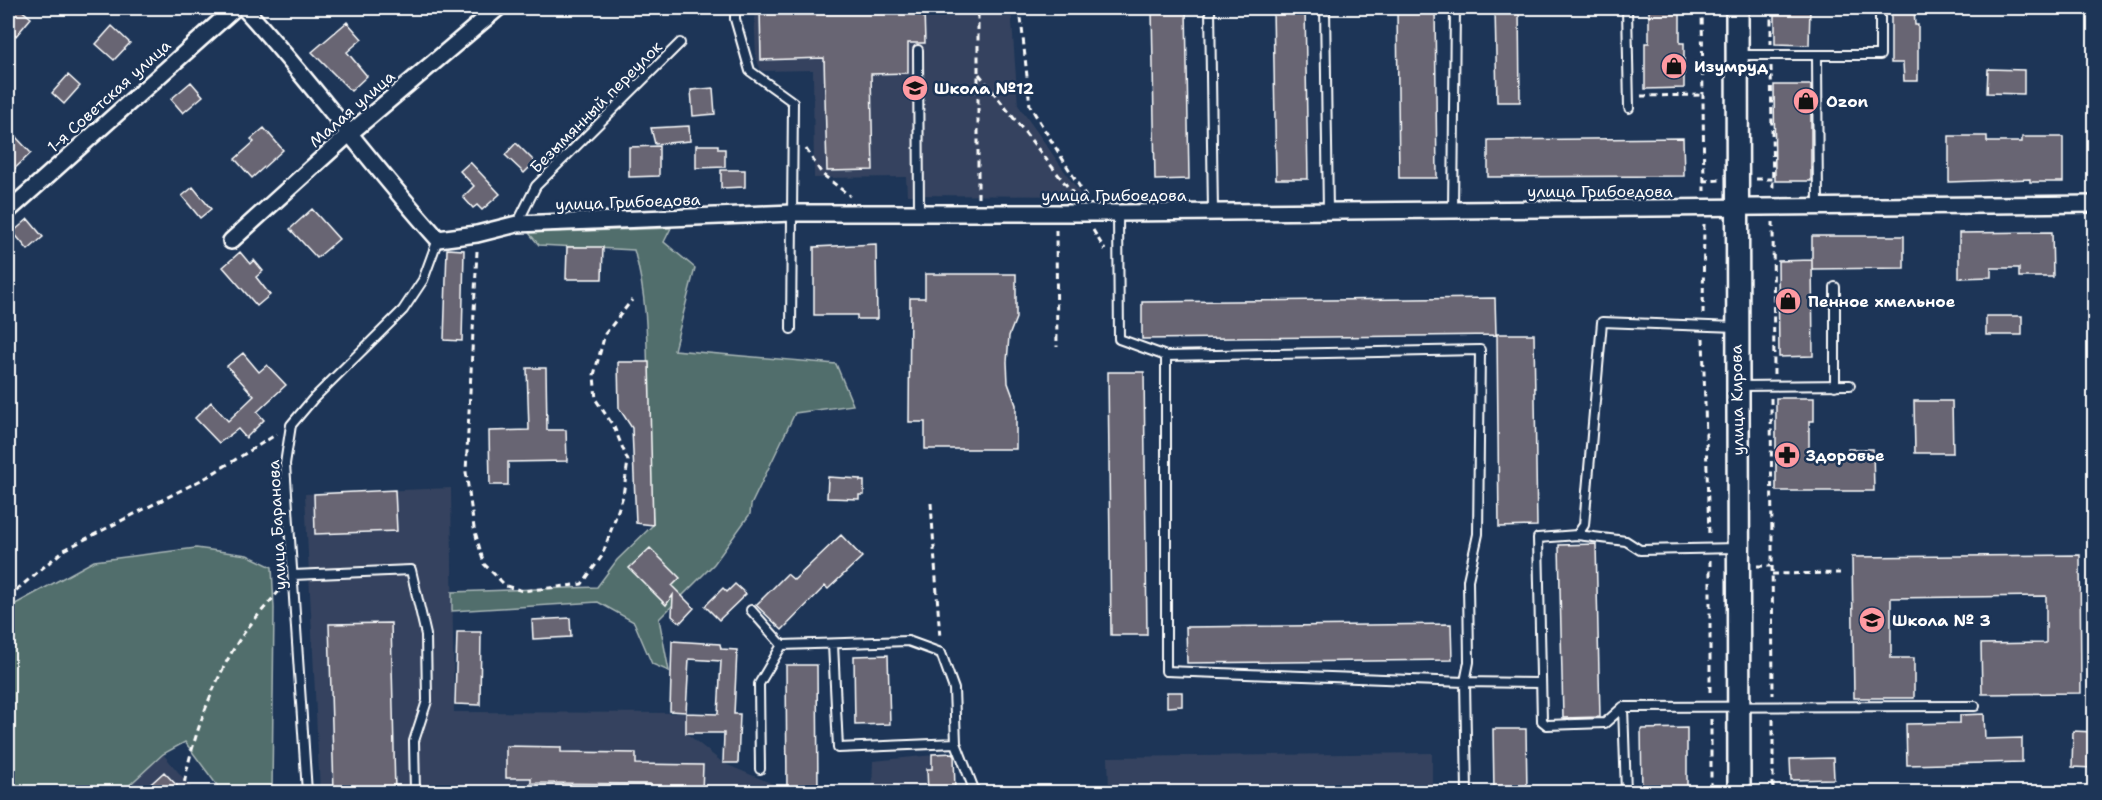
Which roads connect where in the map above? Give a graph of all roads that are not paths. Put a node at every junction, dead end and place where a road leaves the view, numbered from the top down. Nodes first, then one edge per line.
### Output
1 (235, 8) edge
2 (244, 8) edge
3 (498, 8) edge
4 (735, 8) edge
5 (1210, 8) edge
6 (1325, 8) edge
7 (1455, 8) edge
8 (1627, 8) edge
9 (1737, 8) edge
10 (1880, 8) edge
11 (680, 43) dead end
12 (918, 50) dead end
13 (1737, 55) junction
14 (1817, 55) junction
15 (1629, 108) dead end
16 (349, 134) junction
17 (2094, 204) edge
18 (1818, 208) junction
19 (1738, 209) junction
20 (1453, 210) junction
21 (1328, 211) junction
22 (8, 212) edge
23 (1213, 212) junction
24 (793, 213) junction
25 (920, 213) junction
26 (1118, 213) junction
27 (517, 224) junction
28 (438, 239) junction
29 (231, 241) dead end
30 (1835, 287) dead end
31 (1736, 327) junction
32 (791, 329) dead end
33 (1166, 356) junction
34 (1850, 385) dead end
35 (1738, 386) junction
36 (1835, 386) junction
37 (1577, 535) junction
38 (1738, 548) junction
39 (293, 575) junction
40 (751, 610) dead end
41 (833, 644) junction
42 (782, 645) junction
43 (1466, 682) junction
44 (1540, 683) junction
45 (1975, 706) dead end
46 (1623, 707) junction
47 (1738, 707) junction
48 (956, 743) junction
49 (760, 769) dead end
50 (307, 792) edge
51 (415, 792) edge
52 (975, 792) edge
53 (1467, 792) edge
54 (1626, 792) edge
55 (1739, 792) edge

1 - 22 street, 1-я Советская улица
2 - 16 street
3 - 16 street, Малая улица
4 - 24 lane
5 - 23 lane
6 - 21 lane
7 - 20 lane
8 - 15 lane
9 - 13 street, улица Кирова
10 - 14 lane
11 - 27 lane, Безымянный переулок
12 - 25 lane
13 - 14 lane
13 - 19 street, улица Кирова
14 - 18 lane
16 - 28 street
16 - 29 street, Малая улица
17 - 18 street, улица Грибоедова
18 - 19 street, улица Грибоедова
19 - 20 street, улица Грибоедова
19 - 31 street, улица Кирова
20 - 21 street, улица Грибоедова
21 - 23 street, улица Грибоедова
23 - 26 street, улица Грибоедова
24 - 25 street, улица Грибоедова
24 - 27 street, улица Грибоедова
24 - 32 lane
25 - 26 street, улица Грибоедова
26 - 33 lane
27 - 28 street, улица Грибоедова
28 - 39 lane, улица Баранова
30 - 36 lane
31 - 35 street, улица Кирова
31 - 37 lane
33 - 43 lane
33 - 43 lane
34 - 36 lane
35 - 36 lane
35 - 38 street, улица Кирова
37 - 38 lane
37 - 44 lane
38 - 47 street, улица Кирова
39 - 50 lane, улица Баранова
39 - 51 lane
40 - 42 lane
41 - 42 lane
41 - 48 lane
41 - 48 lane
42 - 49 lane
43 - 44 lane
43 - 53 lane
44 - 46 lane
45 - 47 lane
46 - 47 lane
46 - 54 lane
47 - 55 street, улица Кирова
48 - 52 lane

